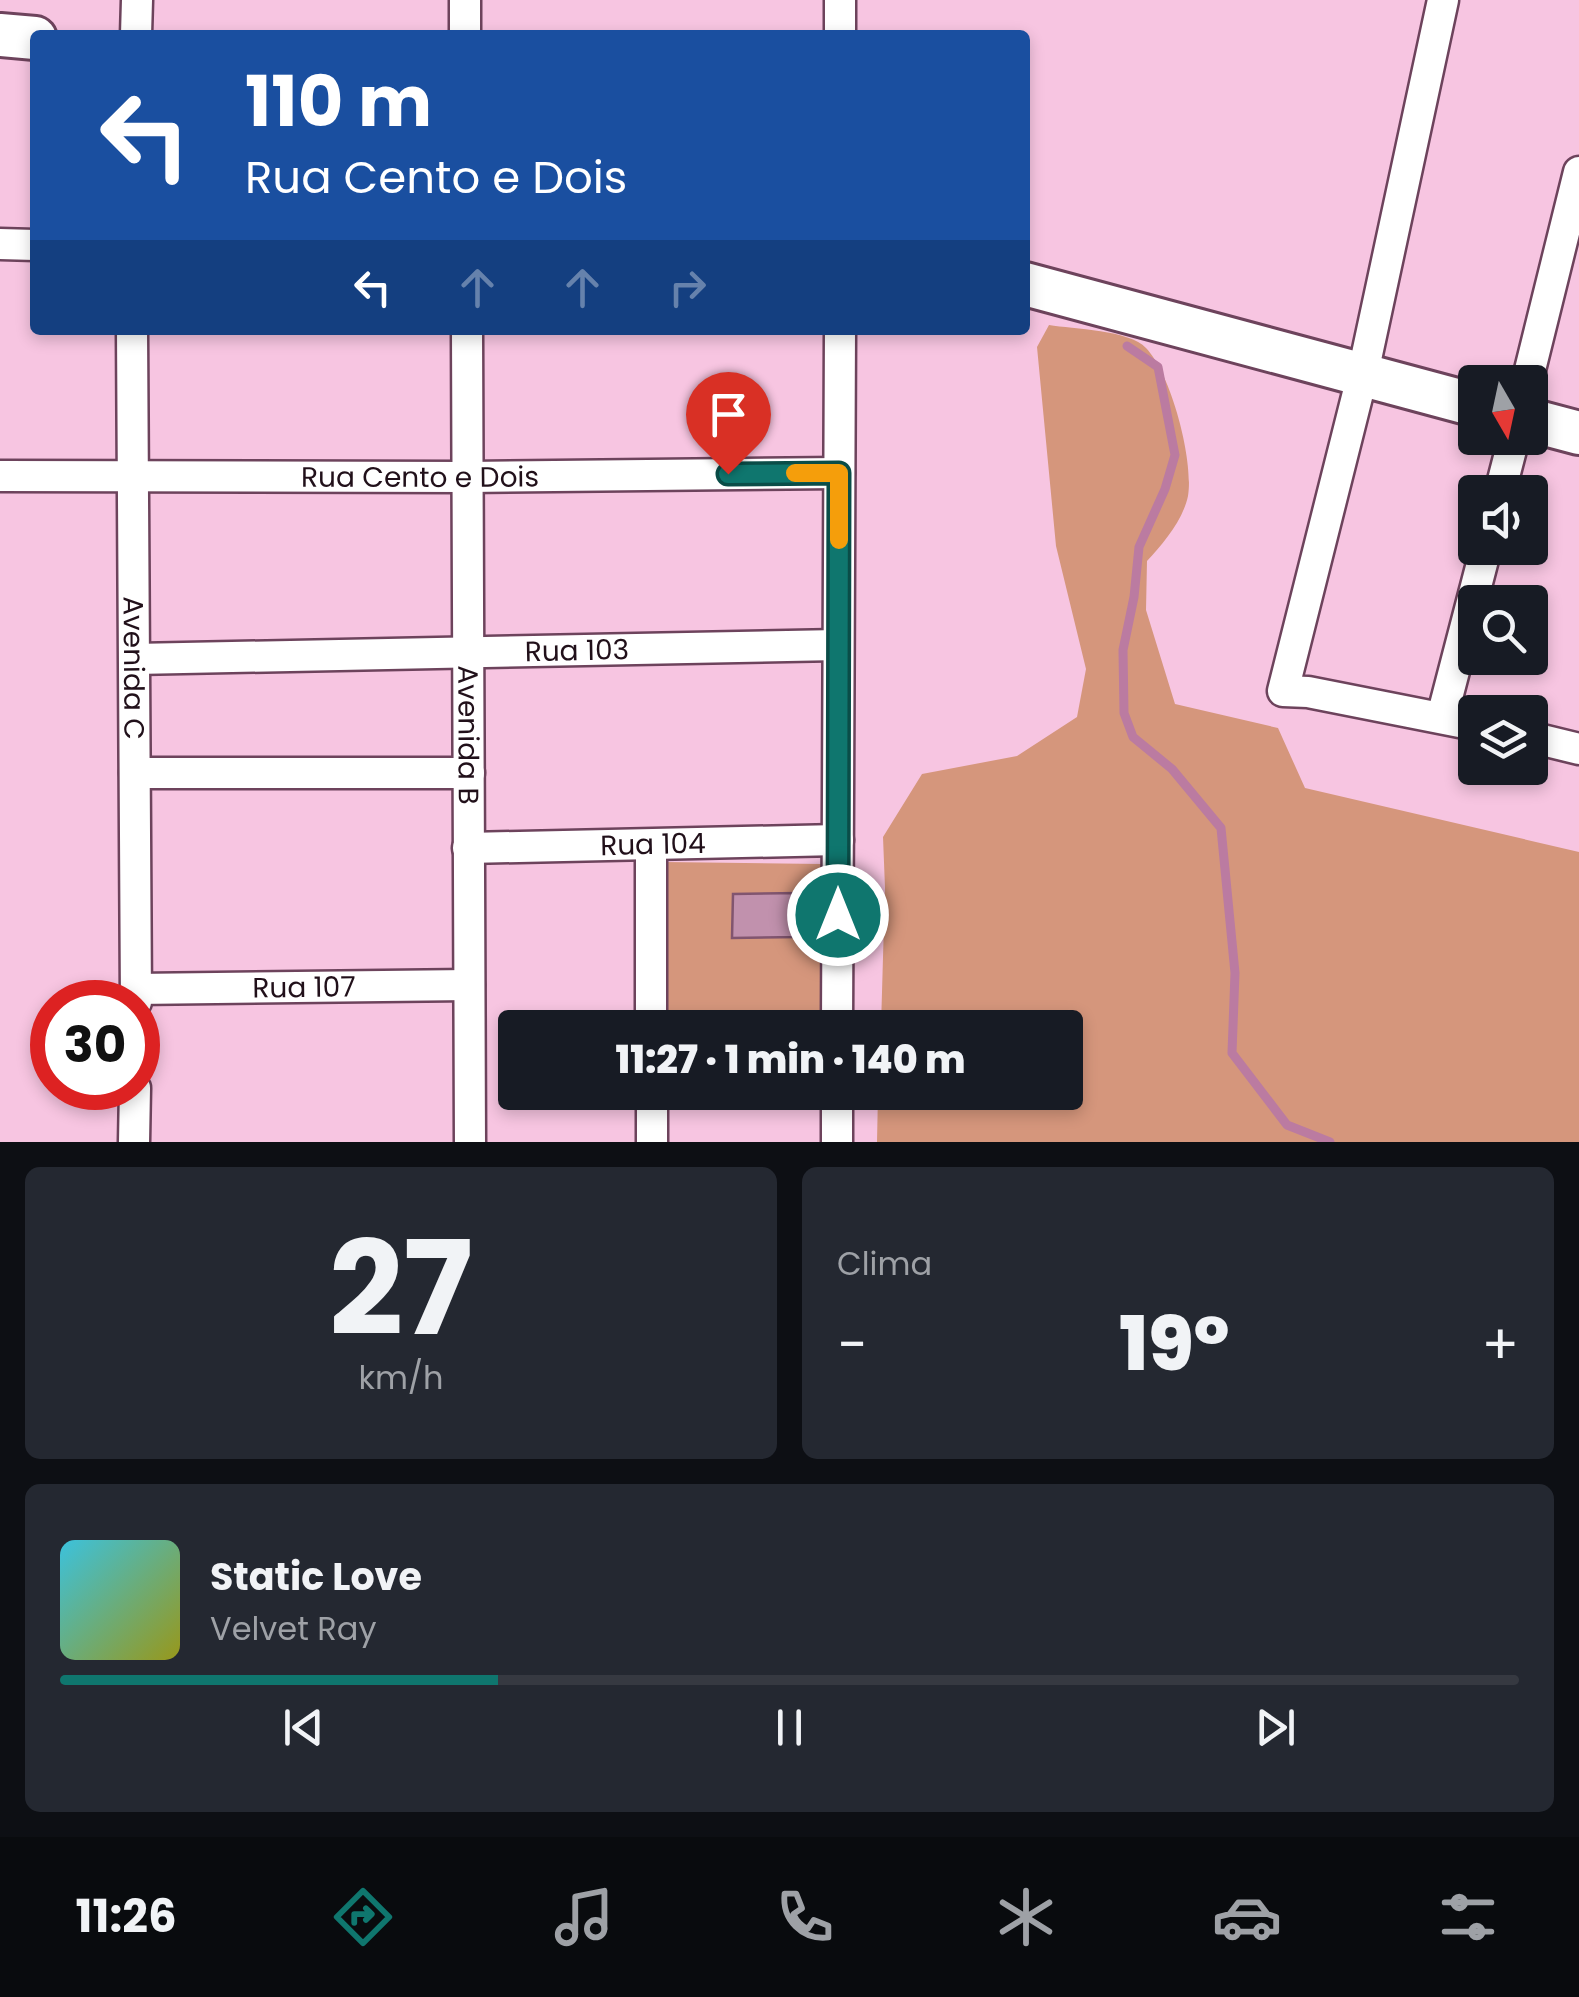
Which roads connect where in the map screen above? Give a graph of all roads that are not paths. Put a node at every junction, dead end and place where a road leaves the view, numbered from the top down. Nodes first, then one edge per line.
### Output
1 (137, 0) edge
2 (464, 0) edge
3 (840, 0) edge
4 (1443, 0) edge
5 (136, 30) edge
6 (465, 30) edge
7 (840, 30) edge
8 (0, 35) edge
9 (30, 38) edge
10 (1579, 172) edge
11 (0, 244) edge
12 (30, 245) edge
13 (1030, 285) edge
14 (132, 335) edge
15 (467, 335) edge
16 (840, 335) edge
17 (1531, 365) edge
18 (1363, 373) junction
19 (1458, 400) edge
20 (1548, 425) edge
21 (1579, 433) edge
22 (839, 473) junction
23 (0, 476) edge
24 (468, 477) junction
25 (134, 478) junction
26 (1482, 565) edge
27 (838, 645) junction
28 (469, 655) junction
29 (135, 659) junction
30 (1442, 717) junction
31 (1458, 720) edge
32 (1548, 742) edge
33 (1579, 749) edge
34 (468, 773) junction
35 (135, 774) junction
36 (838, 840) junction
37 (651, 846) junction
38 (468, 848) junction
39 (136, 980) edge
40 (469, 986) junction
41 (160, 995) edge
42 (652, 1010) edge
43 (837, 1010) edge
44 (135, 1110) edge
45 (652, 1110) edge
46 (837, 1110) edge
47 (134, 1142) edge
48 (470, 1142) edge
49 (652, 1142) edge
50 (837, 1142) edge

1 - 5 street
2 - 6 street
3 - 7 street
4 - 18 street
8 - 9 street
10 - 17 street
11 - 12 street
13 - 18 street
14 - 25 street, Avenida C
15 - 24 street, Avenida B
16 - 22 street
18 - 19 street
18 - 30 street
20 - 21 street
22 - 24 street, Rua Cento e Dois
22 - 27 street
23 - 25 street, Rua Cento e Dois
24 - 25 street, Rua Cento e Dois
24 - 28 street, Avenida B
25 - 29 street, Avenida C
26 - 30 street
27 - 28 street, Rua 103
27 - 36 street
28 - 29 street, Rua 103
28 - 34 street, Avenida B
29 - 35 street, Avenida C
30 - 31 street
32 - 33 street
34 - 35 street
34 - 38 street, Avenida B
35 - 39 street, Avenida C
36 - 37 street, Rua 104
36 - 43 street
37 - 38 street, Rua 104
37 - 42 street
38 - 40 street, Avenida B
40 - 41 street, Rua 107
40 - 48 street, Avenida B
44 - 47 street
45 - 49 street
46 - 50 street

